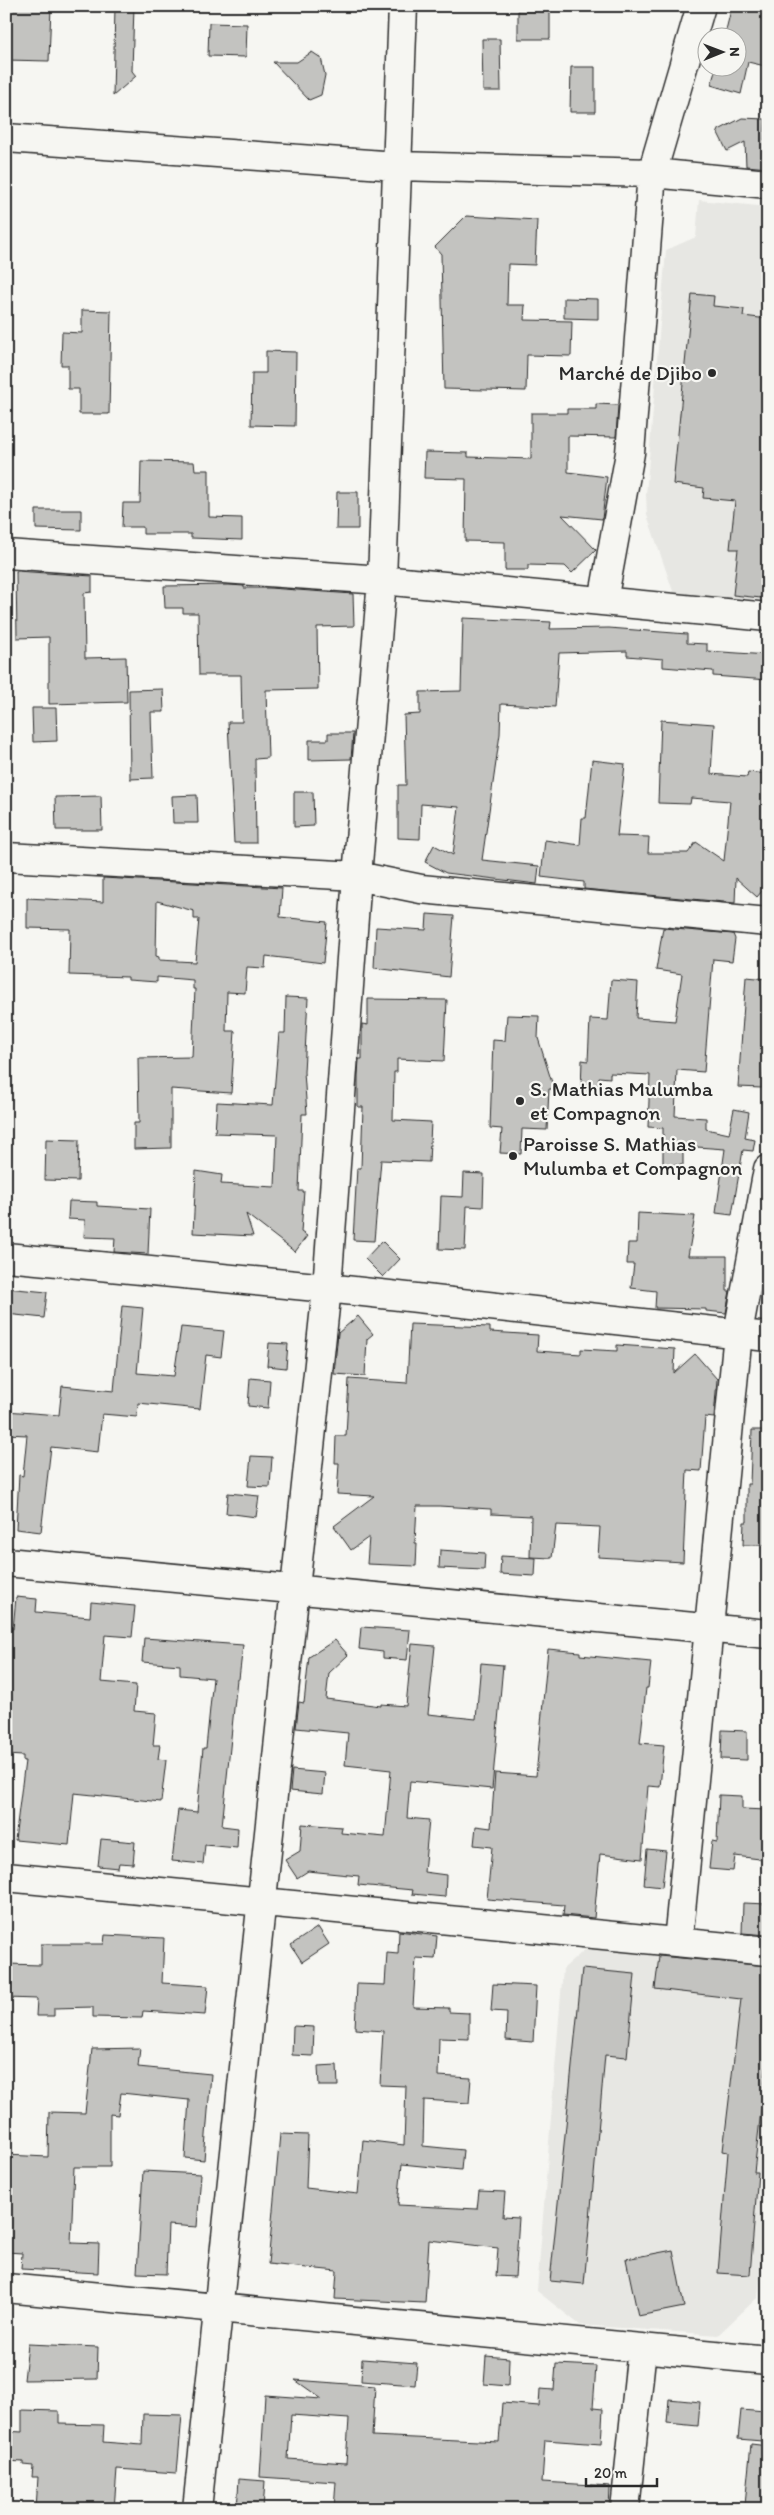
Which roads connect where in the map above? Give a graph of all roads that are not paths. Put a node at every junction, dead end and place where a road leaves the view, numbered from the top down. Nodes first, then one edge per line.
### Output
1 (403, 6) edge
2 (701, 6) edge
3 (6, 138) edge
4 (397, 166) junction
5 (652, 173) junction
6 (768, 184) edge
7 (6, 554) edge
8 (382, 580) junction
9 (603, 602) junction
10 (768, 617) edge
11 (6, 856) edge
12 (357, 876) junction
13 (768, 922) edge
14 (768, 1168) edge
15 (6, 1257) edge
16 (760, 1260) edge
17 (327, 1288) junction
18 (738, 1333) junction
19 (768, 1337) edge
20 (6, 1562) edge
21 (295, 1589) junction
22 (708, 1629) junction
23 (768, 1634) edge
24 (6, 1877) edge
25 (262, 1902) junction
26 (678, 1942) junction
27 (768, 1951) edge
28 (6, 2288) edge
29 (218, 2308) junction
30 (642, 2348) junction
31 (767, 2358) edge
32 (197, 2509) edge
33 (625, 2509) edge

1 - 4 street
2 - 5 street
3 - 4 street
4 - 5 street
4 - 8 street
5 - 6 street
5 - 9 street
7 - 8 street
8 - 9 street
8 - 12 street
9 - 10 street
11 - 12 street
12 - 13 street
12 - 17 street
14 - 16 street
15 - 17 street
16 - 18 street
17 - 18 street
17 - 21 street
18 - 19 street
18 - 22 street
20 - 21 street
21 - 22 street
21 - 25 street
22 - 23 street
22 - 26 street
24 - 25 street
25 - 26 street
25 - 29 street
26 - 27 street
28 - 29 street
29 - 30 street
29 - 32 street
30 - 31 street
30 - 33 street

